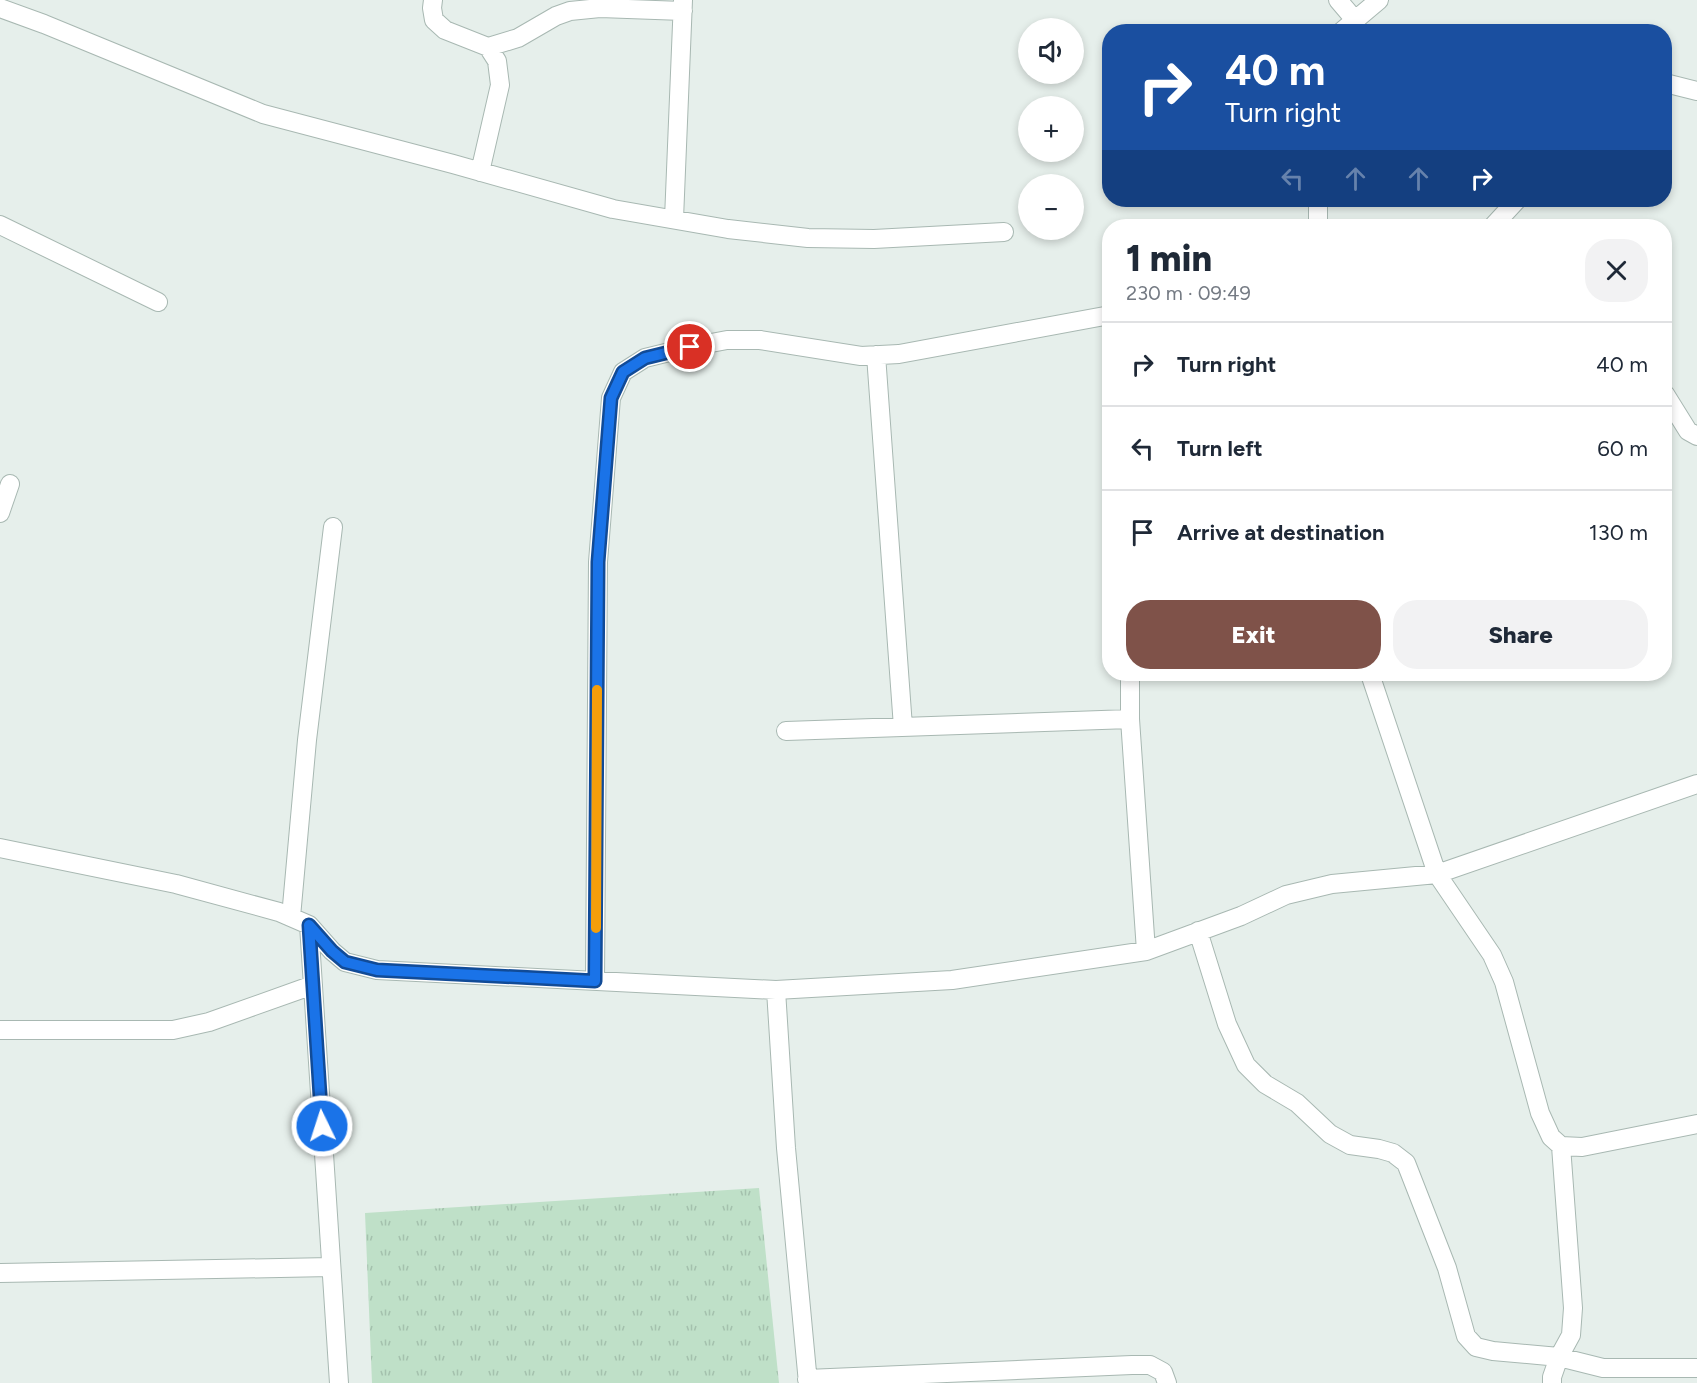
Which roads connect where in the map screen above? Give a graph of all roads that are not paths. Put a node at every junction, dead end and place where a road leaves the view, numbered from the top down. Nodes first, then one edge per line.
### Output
1 (433, 0) edge
2 (1338, 0) edge
3 (1379, 0) edge
4 (683, 5) edge
5 (0, 8) edge
6 (1347, 24) edge
7 (1350, 24) edge
8 (488, 47) junction
9 (1672, 85) edge
10 (1697, 91) edge
11 (480, 172) junction
12 (1510, 207) edge
13 (674, 219) junction
14 (1499, 219) edge
15 (0, 225) edge
16 (1004, 232) dead end
17 (158, 302) dead end
18 (1102, 316) edge
19 (876, 355) junction
20 (1672, 405) edge
21 (1697, 436) edge
22 (10, 484) dead end
23 (0, 513) edge
24 (333, 527) dead end
25 (1130, 681) edge
26 (1372, 681) edge
27 (1130, 719) junction
28 (903, 727) junction
29 (786, 731) dead end
30 (1697, 784) edge
31 (0, 848) edge
32 (1437, 874) junction
33 (291, 917) junction
34 (309, 925) junction
35 (1198, 931) junction
36 (1146, 951) junction
37 (595, 981) junction
38 (313, 985) junction
39 (776, 990) junction
40 (0, 1030) edge
41 (1697, 1124) edge
42 (1561, 1146) junction
43 (332, 1267) junction
44 (0, 1274) edge
45 (1559, 1357) junction
46 (1697, 1368) edge
47 (808, 1381) edge
48 (339, 1383) edge
49 (1167, 1383) edge
50 (1552, 1383) edge

1 - 8 street
2 - 6 street
3 - 7 street
4 - 8 street
4 - 13 street
5 - 11 street
8 - 11 street
9 - 10 street
11 - 13 street
12 - 14 street
13 - 16 street
15 - 17 street
18 - 19 street
19 - 28 street
19 - 37 street
20 - 21 street
22 - 23 street
24 - 33 street
25 - 27 street
26 - 32 street
27 - 28 street
27 - 36 street
28 - 29 street
30 - 32 street
31 - 33 street
32 - 35 street
32 - 42 street
33 - 34 street
34 - 37 street
34 - 38 street
35 - 36 street
35 - 45 street
36 - 39 street
37 - 39 street
38 - 40 street
38 - 43 street
39 - 47 street
41 - 42 street
42 - 45 street
43 - 44 street
43 - 48 street
45 - 46 street
45 - 50 street
47 - 49 street

